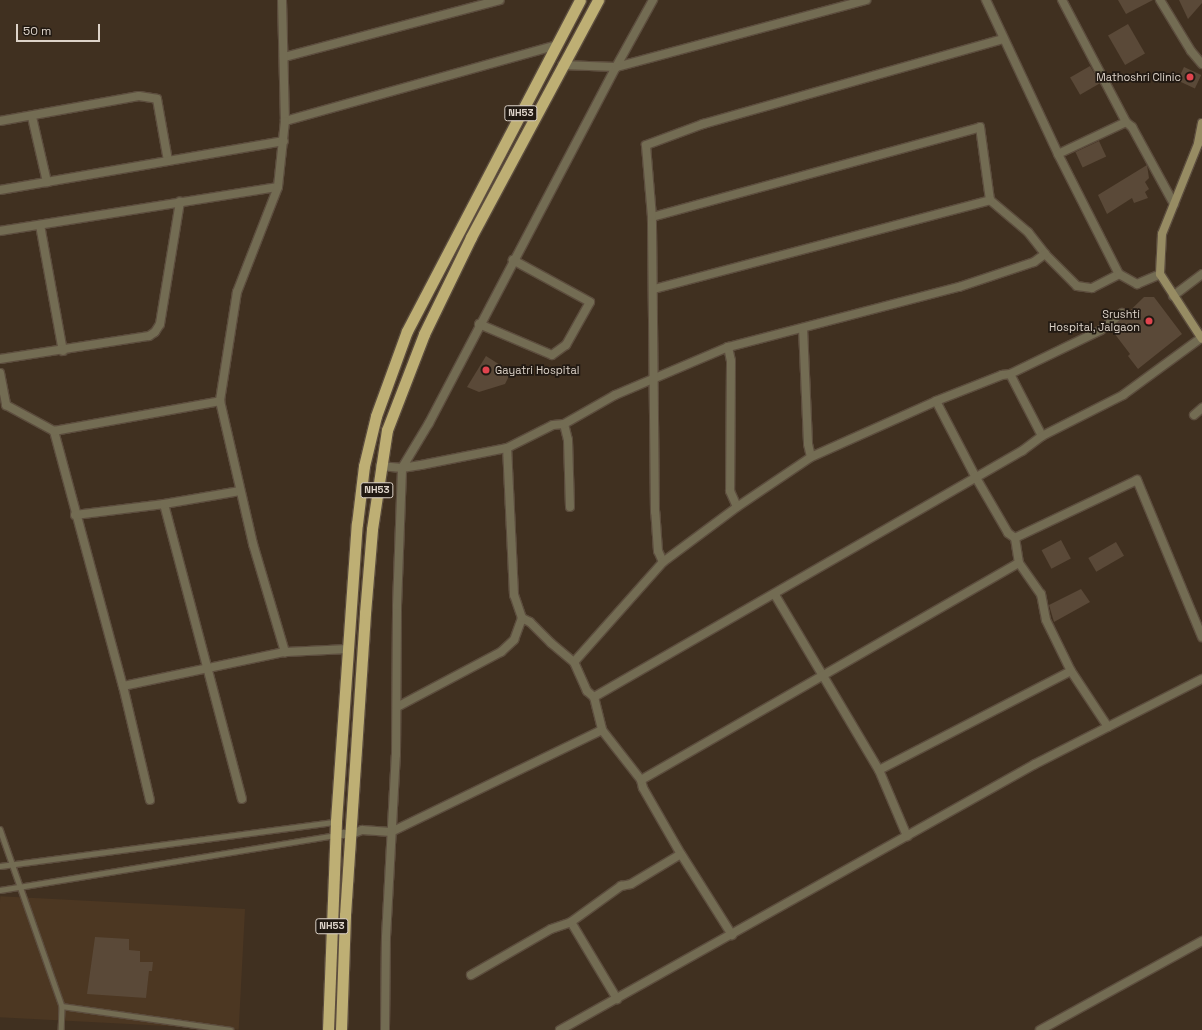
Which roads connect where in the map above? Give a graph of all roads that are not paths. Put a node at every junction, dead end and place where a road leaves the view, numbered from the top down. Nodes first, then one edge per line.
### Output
1 (282, 0) edge
2 (500, 0) edge
3 (580, 0) edge
4 (598, 0) edge
5 (653, 0) edge
6 (866, 0) edge
7 (986, 0) edge
8 (1062, 0) edge
9 (1160, 0) edge
10 (841, 3) edge
11 (1003, 39) junction
12 (558, 45) junction
13 (284, 57) junction
14 (1202, 64) edge
15 (562, 65) junction
16 (616, 67) junction
17 (32, 117) junction
18 (0, 121) edge
19 (285, 121) junction
20 (1126, 122) junction
21 (1202, 123) edge
22 (284, 141) junction
23 (1058, 154) junction
24 (168, 161) junction
25 (47, 182) junction
26 (278, 187) junction
27 (0, 190) edge
28 (990, 200) junction
29 (180, 202) junction
30 (1174, 204) junction
31 (652, 217) junction
32 (40, 225) junction
33 (0, 231) edge
34 (1045, 254) junction
35 (513, 260) junction
36 (1119, 274) junction
37 (1160, 274) junction
38 (1202, 274) edge
39 (654, 289) junction
40 (1174, 296) junction
41 (1122, 313) dead end
42 (479, 324) junction
43 (803, 328) junction
44 (1202, 339) edge
45 (728, 347) junction
46 (63, 351) junction
47 (0, 359) edge
48 (0, 373) edge
49 (1010, 374) junction
50 (653, 378) junction
51 (936, 401) junction
52 (220, 402) junction
53 (1202, 408) edge
54 (1194, 415) dead end
55 (564, 424) junction
56 (54, 431) junction
57 (1042, 436) junction
58 (506, 448) junction
59 (812, 457) junction
60 (380, 466) junction
61 (402, 468) junction
62 (975, 476) junction
63 (240, 491) junction
64 (164, 504) junction
65 (570, 507) dead end
66 (736, 507) junction
67 (75, 515) junction
68 (1015, 538) junction
69 (663, 562) junction
70 (1019, 563) junction
71 (774, 595) junction
72 (522, 618) junction
73 (1202, 637) edge
74 (349, 649) junction
75 (285, 652) junction
76 (574, 662) junction
77 (206, 668) junction
78 (1071, 670) junction
79 (823, 676) junction
80 (1202, 678) edge
81 (123, 686) junction
82 (594, 697) junction
83 (397, 707) junction
84 (1108, 727) junction
85 (602, 730) junction
86 (879, 770) junction
87 (641, 780) junction
88 (242, 799) dead end
89 (150, 800) dead end
90 (336, 822) junction
91 (0, 829) edge
92 (356, 829) junction
93 (391, 832) junction
94 (337, 834) junction
95 (907, 836) junction
96 (681, 854) junction
97 (13, 864) junction
98 (0, 866) edge
99 (20, 887) junction
100 (0, 890) edge
101 (571, 922) junction
102 (732, 935) junction
103 (1202, 941) edge
104 (471, 975) dead end
105 (617, 999) junction
106 (62, 1006) junction
107 (61, 1030) edge
108 (230, 1030) edge
109 (328, 1030) edge
110 (341, 1030) edge
111 (385, 1030) edge
112 (560, 1030) edge
113 (1040, 1030) edge

1 - 13 street
2 - 13 street
3 - 12 highway, NH53
4 - 15 highway, NH53
5 - 16 street
6 - 10 street
7 - 11 street
8 - 20 street
9 - 14 street
10 - 16 street
11 - 23 street
11 - 31 street
12 - 19 street
12 - 74 highway, NH53
13 - 19 street
15 - 16 street
15 - 60 highway, NH53
16 - 35 street
17 - 18 street
17 - 24 street
17 - 25 street
19 - 22 street
20 - 23 street
20 - 30 street
21 - 30 main road
22 - 24 street
22 - 26 street
23 - 36 street
24 - 25 street
25 - 27 street
26 - 29 street
26 - 52 street
28 - 31 street
28 - 34 street
28 - 39 street
29 - 32 street
29 - 46 street
30 - 37 main road
31 - 39 street
32 - 33 street
32 - 46 street
34 - 36 street
34 - 43 street
35 - 42 street
35 - 42 street
36 - 37 street
37 - 40 main road
38 - 40 street
39 - 50 street
40 - 44 main road
41 - 49 street
42 - 61 street
43 - 45 street
43 - 59 street
44 - 57 street
45 - 50 street
45 - 66 street
46 - 47 street
48 - 56 street
49 - 51 street
49 - 57 street
50 - 55 street
50 - 69 street
51 - 59 street
51 - 62 street
52 - 56 street
52 - 63 street
53 - 54 street
55 - 58 street
55 - 65 street
56 - 67 street
57 - 62 street
58 - 61 street
58 - 72 street
59 - 66 street
60 - 61 street
60 - 92 highway, NH53
61 - 83 street
62 - 68 street
62 - 71 street
63 - 64 street
63 - 75 street
64 - 67 street
64 - 77 street
66 - 69 street
67 - 81 street
68 - 70 street
68 - 73 street
69 - 76 street
70 - 78 street
70 - 79 street
71 - 79 street
71 - 82 street
72 - 76 street
72 - 83 street
74 - 75 street
74 - 90 highway, NH53
75 - 77 street
76 - 82 street
77 - 81 street
77 - 88 street
78 - 84 street
78 - 86 street
79 - 86 street
79 - 87 street
80 - 84 street
81 - 89 street
82 - 85 street
83 - 93 street
84 - 95 street
85 - 87 street
85 - 93 street
86 - 95 street
87 - 96 street
90 - 92 street
90 - 94 highway, NH53
90 - 97 lane
91 - 97 lane
92 - 93 street
92 - 94 street
92 - 110 highway, NH53
93 - 111 street
94 - 99 lane
94 - 109 highway, NH53
95 - 102 street
96 - 101 street
96 - 102 street
97 - 98 lane
97 - 99 lane
99 - 100 lane
99 - 106 lane
101 - 104 street
101 - 105 street
102 - 105 street
103 - 113 street
105 - 112 street
106 - 107 lane
106 - 108 lane

